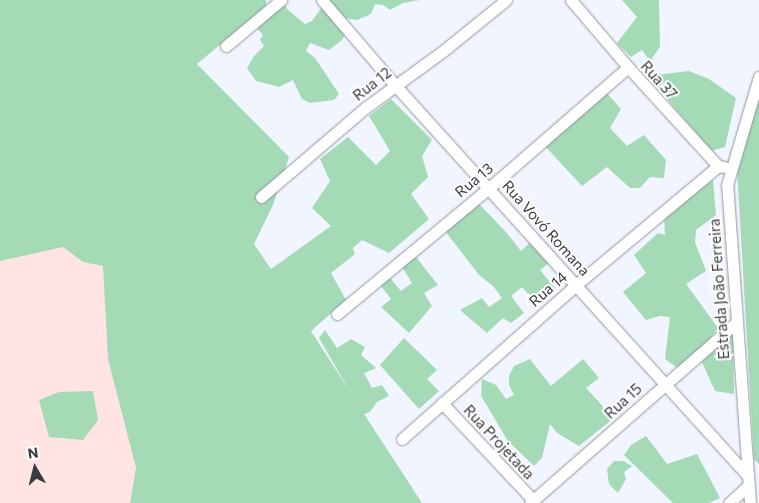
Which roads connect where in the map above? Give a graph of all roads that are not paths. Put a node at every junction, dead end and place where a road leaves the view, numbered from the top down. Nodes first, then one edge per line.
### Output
1 (281, 0) edge
2 (322, 0) edge
3 (506, 0) edge
4 (571, 0) edge
5 (226, 46) dead end
6 (628, 67) junction
7 (759, 77) edge
8 (394, 84) junction
9 (718, 166) junction
10 (732, 168) junction
11 (489, 188) junction
12 (261, 197) dead end
13 (577, 284) junction
14 (337, 314) dead end
15 (737, 322) junction
16 (664, 384) junction
17 (442, 403) junction
18 (402, 439) dead end
19 (748, 481) junction
20 (532, 502) edge
21 (729, 503) edge
22 (750, 503) edge

1 - 5 street
2 - 8 street, Rua Vovó Romana
3 - 8 street, Rua 12
4 - 6 street, Rua 37
6 - 9 street, Rua 37
6 - 11 street, Rua 13
7 - 10 street, Estrada João Ferreira
8 - 11 street, Rua Vovó Romana
8 - 12 street, Rua 12
9 - 10 street
9 - 13 street, Rua 14
10 - 15 street, Estrada João Ferreira
11 - 13 street, Rua Vovó Romana
11 - 14 street, Rua 13
13 - 16 street, Rua Vovó Romana
13 - 17 street, Rua 14
15 - 16 street, Rua 15
15 - 19 street, Estrada João Ferreira
16 - 19 street, Rua Vovó Romana
16 - 20 street, Rua 15
17 - 18 street, Rua 14
17 - 20 street, Rua Projetada
19 - 21 street
19 - 22 street, Estrada João Ferreira

